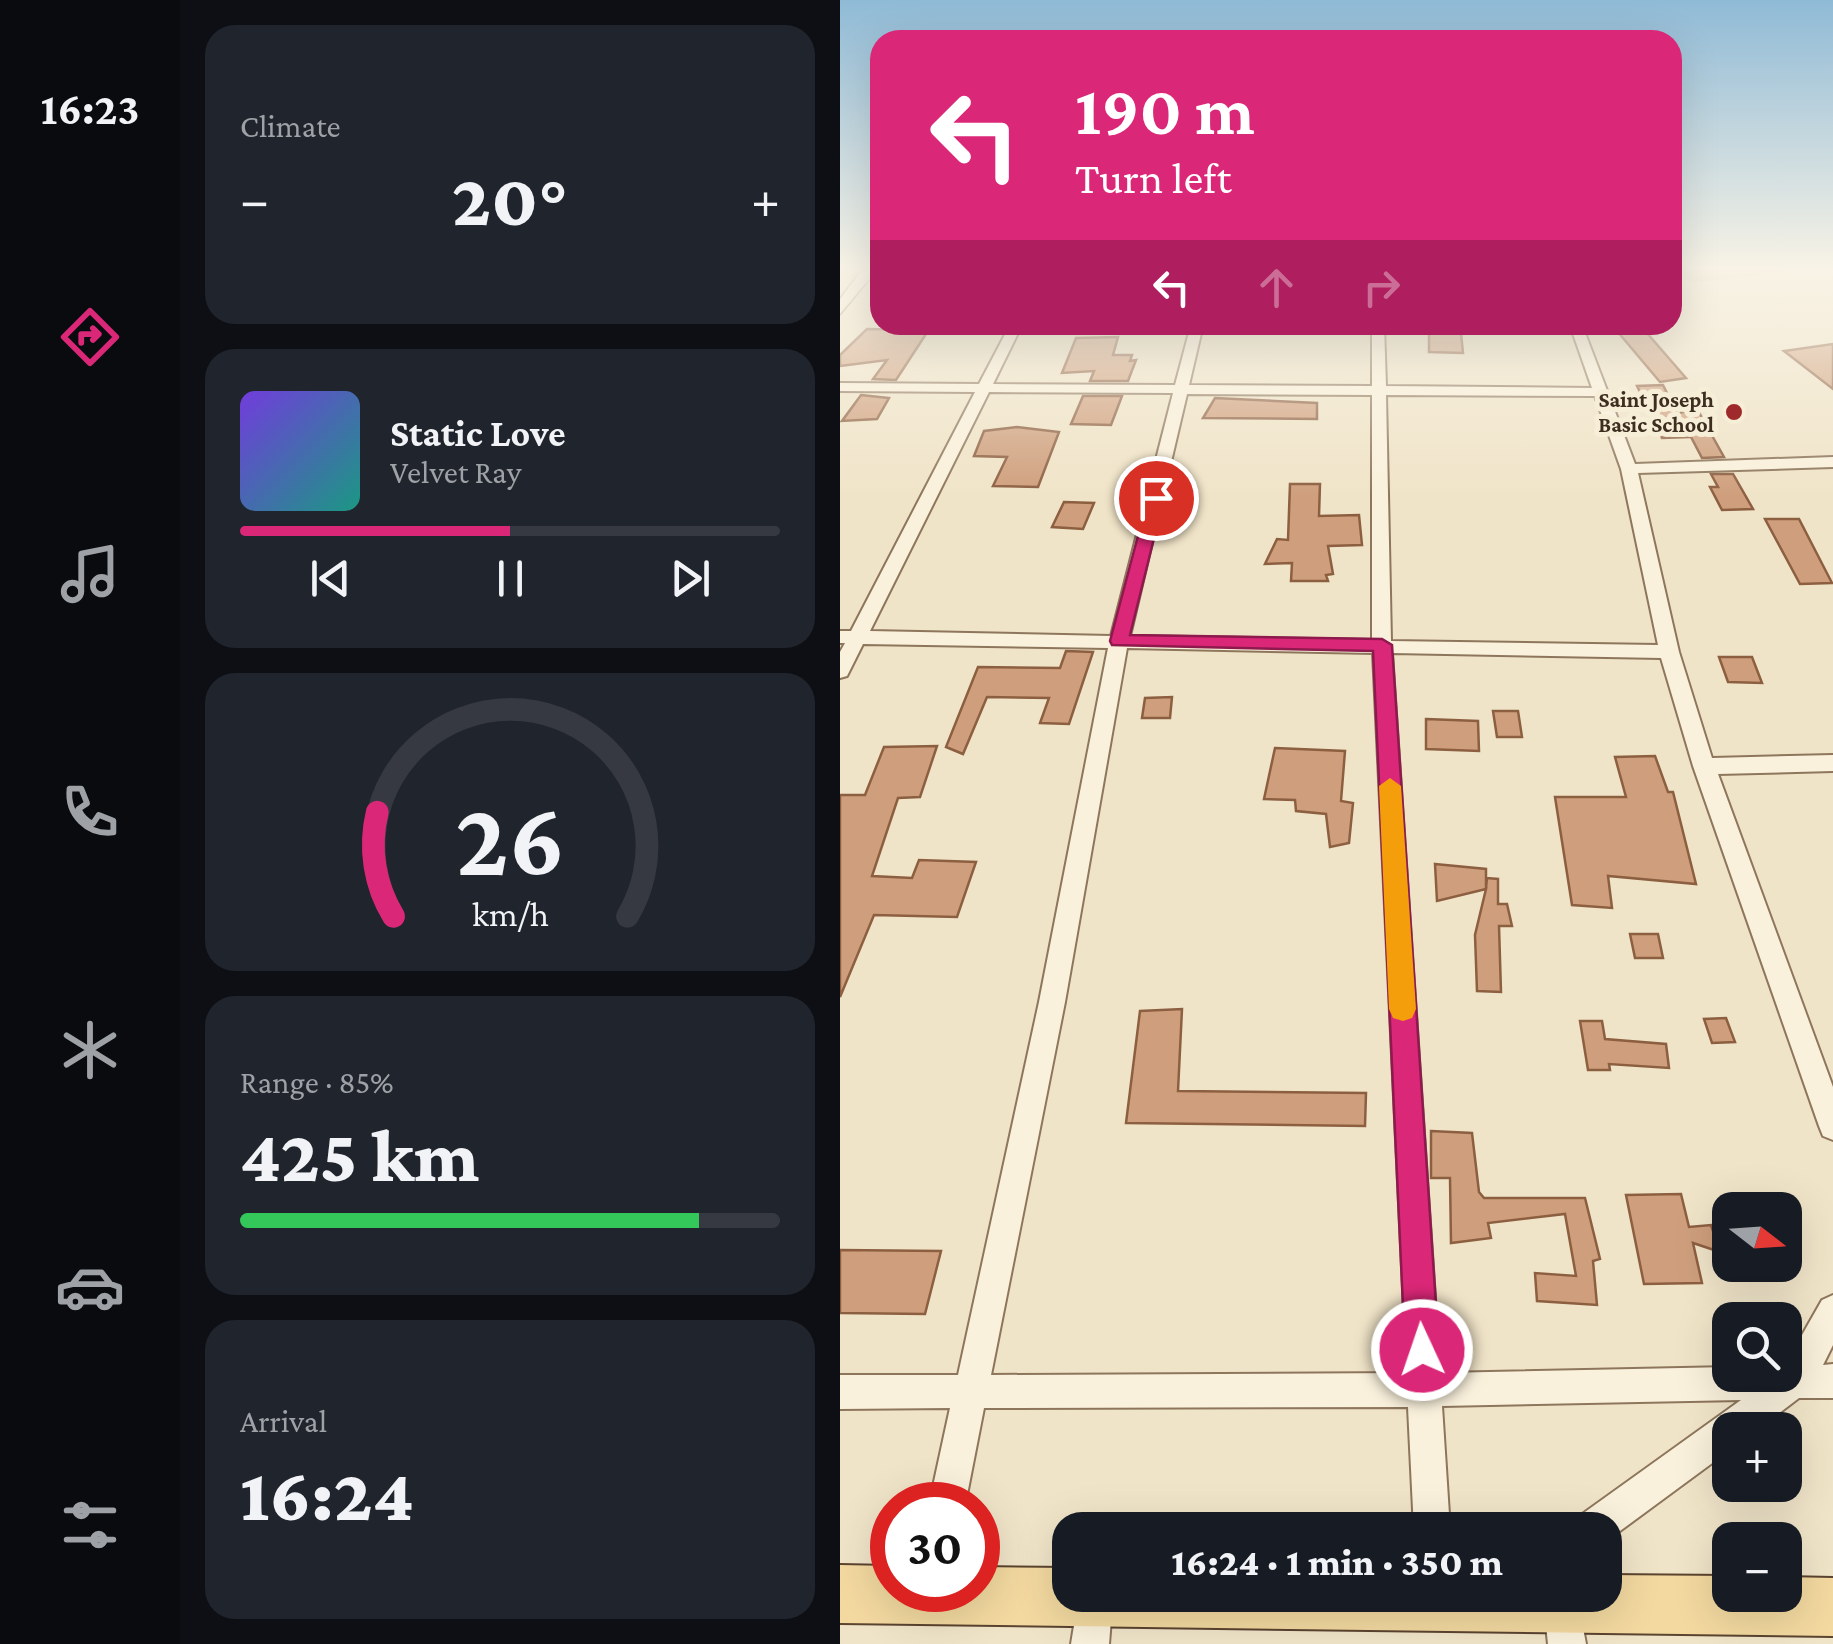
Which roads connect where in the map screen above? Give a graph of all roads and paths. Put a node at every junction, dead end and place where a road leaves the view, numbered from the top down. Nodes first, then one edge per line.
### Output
1 (1007, 343) edge
2 (1193, 343) edge
3 (1379, 343) edge
4 (1583, 343) edge
5 (840, 387) edge
6 (982, 390) junction
7 (1184, 390) junction
8 (1381, 391) junction
9 (1602, 392) junction
10 (1828, 462) edge
11 (1629, 469) junction
12 (1833, 478) edge
13 (848, 637) edge
14 (1119, 641) junction
15 (1382, 645) junction
16 (1670, 652) junction
17 (840, 671) edge
18 (1833, 763) edge
19 (1704, 766) junction
20 (1833, 1126) edge
21 (1833, 1310) edge
22 (1802, 1371) edge
23 (1802, 1379) edge
24 (1833, 1381) edge
25 (1712, 1382) edge
26 (1424, 1390) junction
27 (840, 1392) edge
28 (1780, 1392) edge
29 (970, 1394) junction
30 (952, 1482) edge
31 (1431, 1512) edge
32 (1616, 1512) edge
33 (870, 1593) edge
34 (840, 1594) edge
35 (1000, 1605) edge
36 (1833, 1607) edge
37 (1255, 1612) edge
38 (1516, 1612) edge
39 (1093, 1622) edge
40 (1565, 1625) edge

1 - 6 street
2 - 7 street
3 - 8 street
4 - 9 street
5 - 6 street
6 - 7 street
6 - 13 street
7 - 8 street
7 - 14 street
8 - 9 street
8 - 15 street
9 - 11 street
10 - 11 street
10 - 12 street
11 - 16 street
13 - 14 street
13 - 17 street
14 - 15 street
14 - 29 street
15 - 16 street
15 - 26 street
16 - 19 street
18 - 19 street
19 - 20 street
21 - 22 street
23 - 24 street
25 - 26 street
26 - 29 street
26 - 31 street
27 - 29 street
28 - 32 street
29 - 30 street
33 - 34 main road
35 - 39 main road
36 - 40 main road
37 - 39 main road
38 - 40 main road

